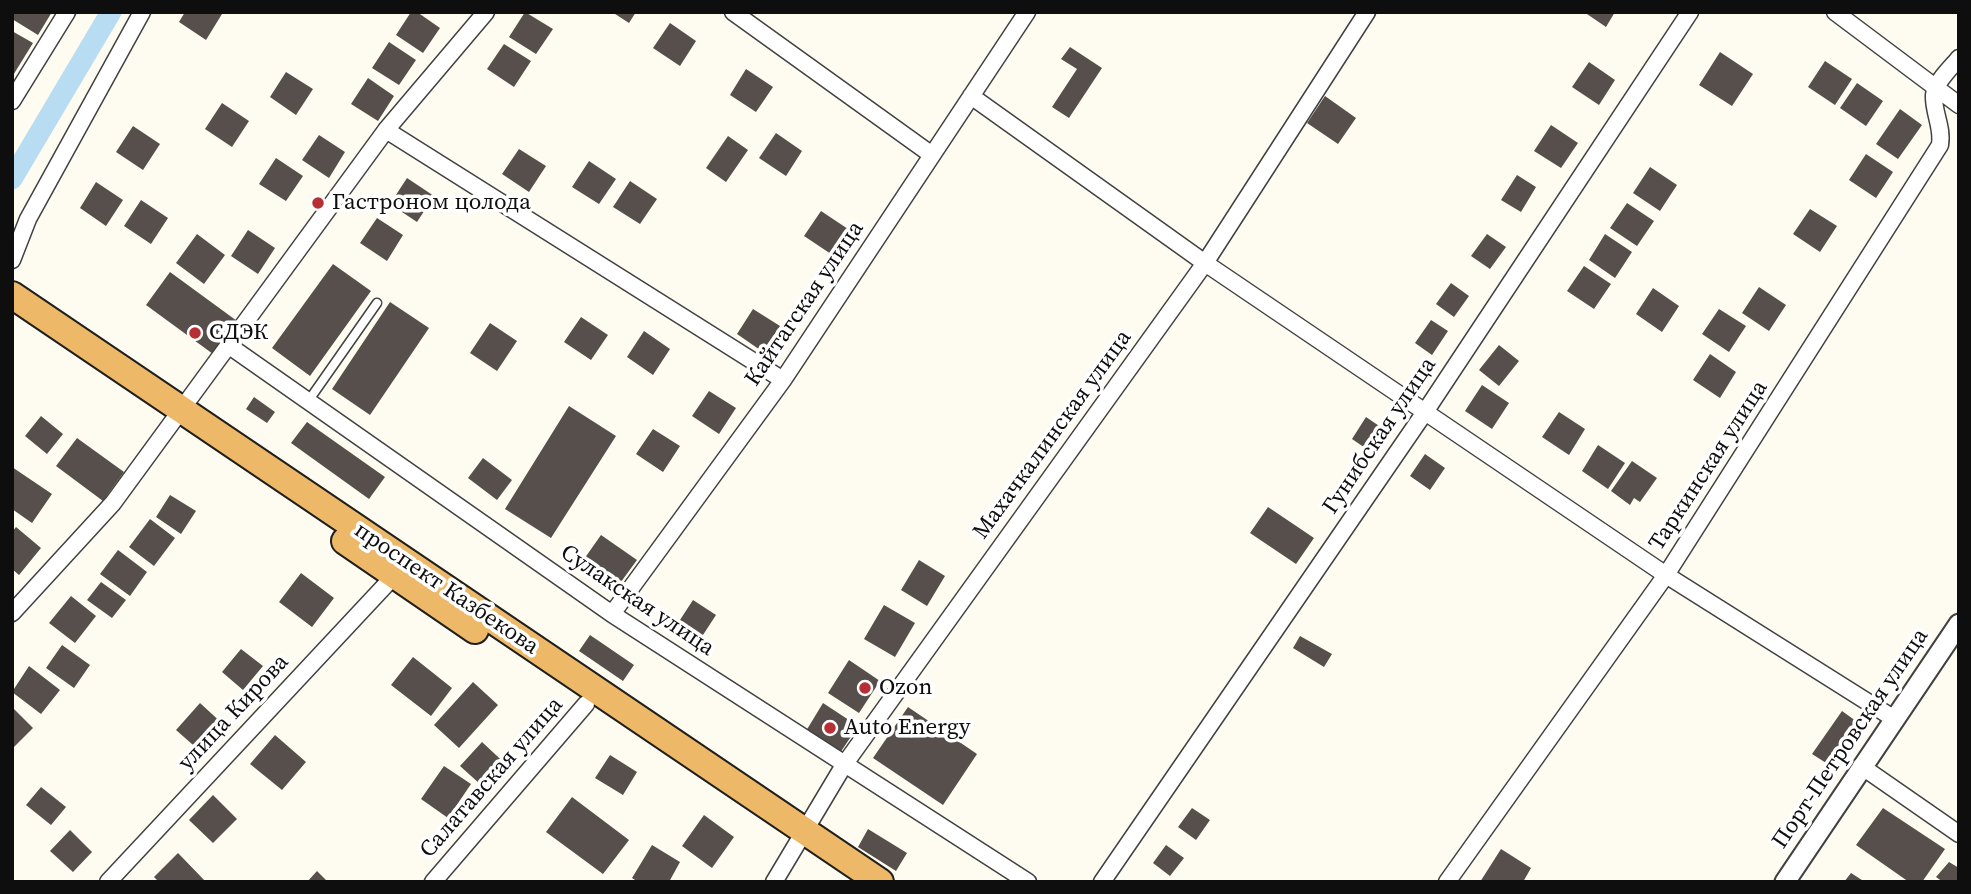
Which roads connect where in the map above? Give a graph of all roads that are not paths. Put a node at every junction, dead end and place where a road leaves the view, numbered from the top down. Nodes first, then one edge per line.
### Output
1 (67, 12) edge
2 (142, 12) edge
3 (486, 12) edge
4 (733, 12) edge
5 (1027, 12) edge
6 (1367, 12) edge
7 (1690, 12) edge
8 (1835, 12) edge
9 (1959, 58) edge
10 (1936, 87) junction
11 (971, 96) junction
12 (12, 101) edge
13 (1959, 105) edge
14 (386, 130) junction
15 (932, 155) junction
16 (12, 260) edge
17 (1205, 263) junction
18 (12, 295) edge
19 (377, 303) dead end
20 (12, 312) edge
21 (228, 345) junction
22 (783, 380) junction
23 (309, 400) junction
24 (1425, 412) junction
25 (177, 415) junction
26 (1666, 575) junction
27 (394, 576) junction
28 (12, 613) edge
29 (612, 614) junction
30 (1959, 624) edge
31 (586, 704) junction
32 (1894, 718) junction
33 (844, 765) junction
34 (1861, 766) junction
35 (1959, 834) edge
36 (801, 838) junction
37 (108, 882) edge
38 (433, 882) edge
39 (774, 882) edge
40 (853, 882) edge
41 (880, 882) edge
42 (1028, 882) edge
43 (1102, 882) edge
44 (1447, 882) edge
45 (1785, 882) edge

1 - 12 street
2 - 16 street
3 - 14 street
4 - 15 street
5 - 11 street, Кайтагская улица
6 - 17 street, Махачкалинская улица
7 - 24 street, Гунибская улица
8 - 10 street
9 - 10 street
10 - 13 street
10 - 26 street, Таркинская улица
11 - 15 street, Кайтагская улица
11 - 17 street
14 - 21 street
14 - 22 street
15 - 22 street, Кайтагская улица
17 - 24 street
17 - 33 street, Махачкалинская улица
18 - 25 highway, проспект Казбекова
19 - 23 lane
20 - 25 highway, проспект Казбекова
21 - 23 street, Сулакская улица
21 - 25 street
22 - 29 street, Кайтагская улица
23 - 29 street, Сулакская улица
24 - 26 street
24 - 43 street, Гунибская улица
25 - 27 highway, проспект Казбекова
25 - 28 street
25 - 36 highway, проспект Казбекова
26 - 32 street
26 - 44 street, Таркинская улица
27 - 31 highway, проспект Казбекова
27 - 37 street, улица Кирова
29 - 33 street, Сулакская улица
30 - 32 street, Порт-Петровская улица
31 - 36 highway, проспект Казбекова
31 - 38 street, Салатавская улица
32 - 34 street, Порт-Петровская улица
33 - 36 street, Махачкалинская улица
33 - 42 street, Сулакская улица
34 - 35 street
34 - 45 street, Порт-Петровская улица
36 - 39 street, Махачкалинская улица
36 - 40 highway, проспект Казбекова
36 - 41 highway, проспект Казбекова

